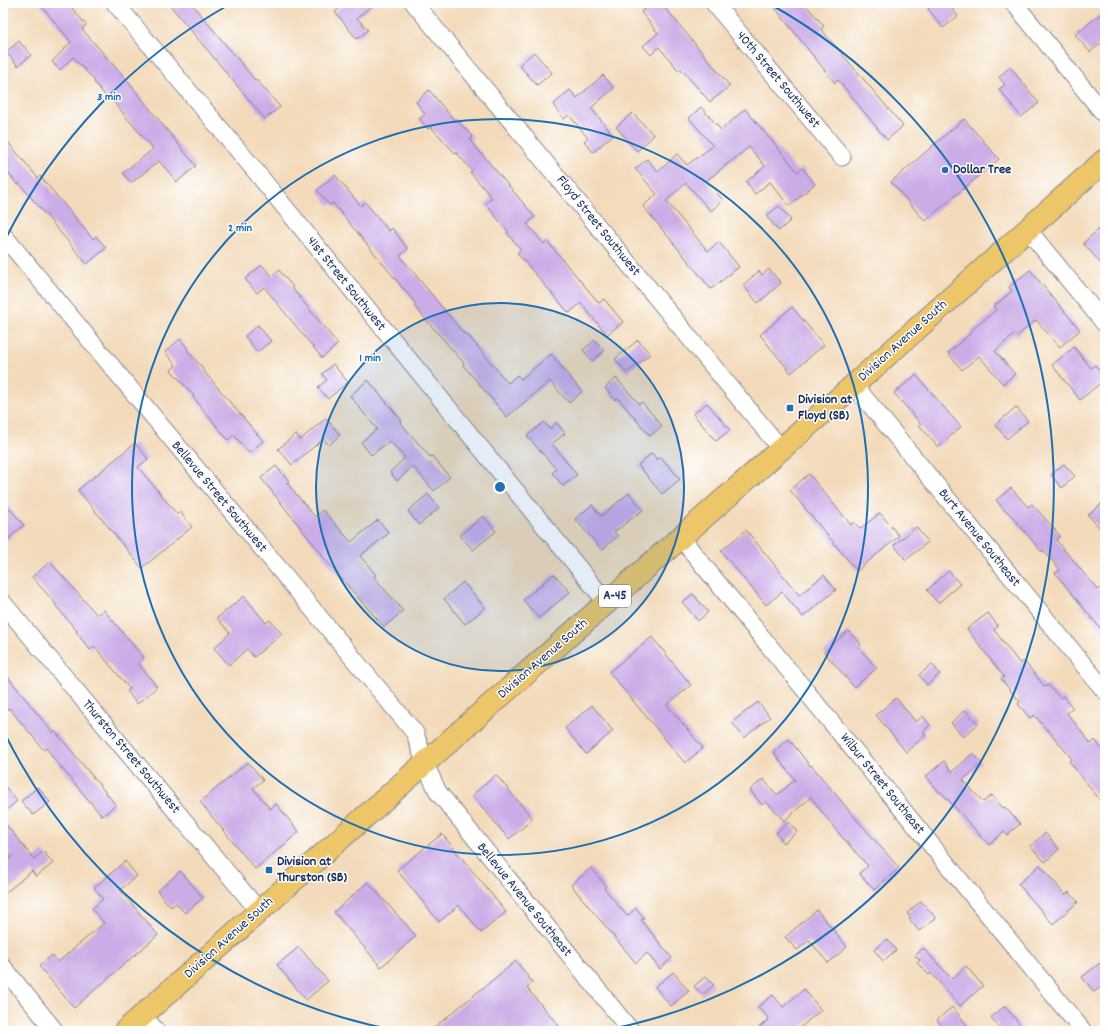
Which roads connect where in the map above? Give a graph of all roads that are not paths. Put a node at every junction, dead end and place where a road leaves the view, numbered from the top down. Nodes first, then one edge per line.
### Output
1 (115, 3) edge
2 (414, 3) edge
3 (714, 3) edge
4 (1014, 3) edge
5 (1105, 115) edge
6 (842, 157) dead end
7 (1105, 160) edge
8 (1028, 230) junction
9 (3, 235) edge
10 (1105, 324) edge
11 (854, 385) junction
12 (781, 449) junction
13 (681, 538) junction
14 (3, 603) edge
15 (606, 603) junction
16 (1105, 691) edge
17 (425, 764) junction
18 (259, 911) junction
19 (3, 967) edge
20 (149, 1023) edge
21 (55, 1031) edge
22 (124, 1031) edge
23 (631, 1031) edge
24 (1083, 1031) edge

1 - 15 street, 41st Street Southwest
2 - 12 street, Floyd Street Southwest
3 - 6 street, 40th Street Southwest
4 - 5 street
7 - 8 main road, Division Avenue South / A-45
8 - 10 street
8 - 11 main road, Division Avenue South / A-45
9 - 17 street, Bellevue Street Southwest
11 - 12 main road, Division Avenue South / A-45
11 - 16 street, Burt Avenue Southeast
12 - 13 main road, Division Avenue South / A-45
13 - 15 main road, Division Avenue South / A-45
13 - 24 street, Wilbur Street Southeast
14 - 18 street, Thurston Street Southwest
15 - 17 main road, Division Avenue South / A-45
17 - 18 main road, Division Avenue South / A-45
17 - 23 street, Bellevue Avenue Southeast
18 - 20 main road, Division Avenue South / A-45
19 - 21 street
20 - 22 main road, Division Avenue South / A-45

